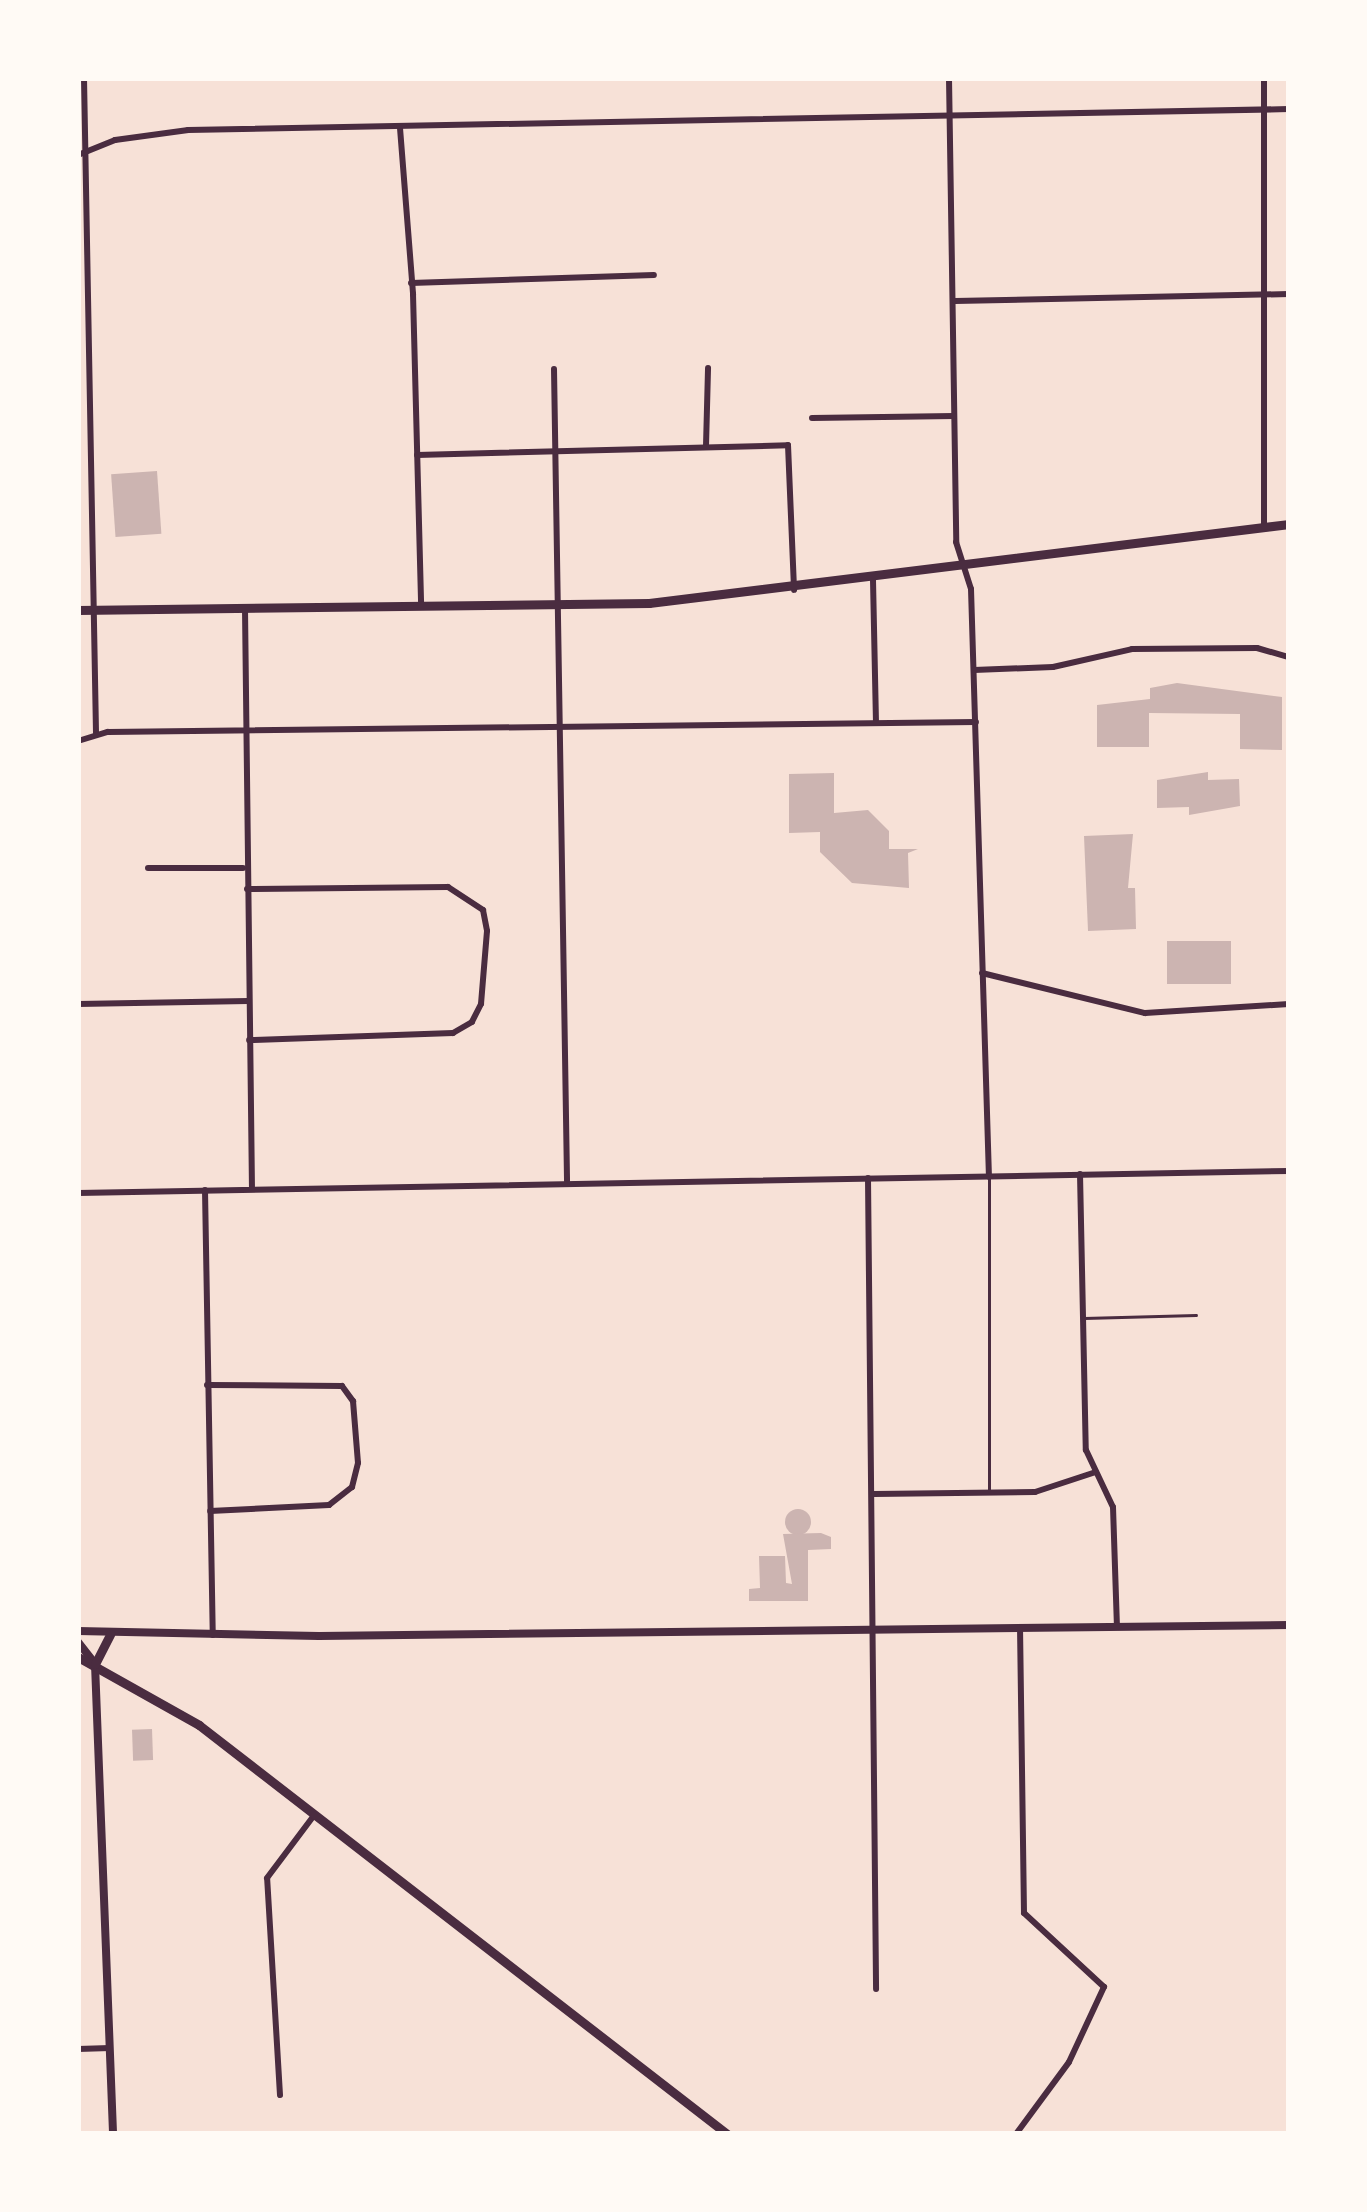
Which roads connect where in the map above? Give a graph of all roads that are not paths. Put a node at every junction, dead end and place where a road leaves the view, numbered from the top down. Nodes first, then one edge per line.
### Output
1 (84, 78) edge
2 (949, 78) edge
3 (1264, 78) edge
4 (1289, 109) edge
5 (1265, 110) junction
6 (951, 120) junction
7 (400, 128) junction
8 (82, 153) edge
9 (81, 233) edge
10 (654, 275) dead end
11 (411, 283) junction
12 (1262, 293) junction
13 (1289, 294) edge
14 (955, 301) junction
15 (708, 368) dead end
16 (554, 369) dead end
17 (78, 393) edge
18 (90, 393) junction
19 (954, 416) junction
20 (812, 418) dead end
21 (706, 446) junction
22 (554, 450) junction
23 (417, 454) junction
24 (1289, 524) edge
25 (1264, 527) junction
26 (966, 566) junction
27 (873, 580) junction
28 (794, 590) junction
29 (421, 607) junction
30 (555, 607) junction
31 (245, 609) junction
32 (78, 610) edge
33 (96, 610) junction
34 (1289, 657) edge
35 (974, 670) junction
36 (876, 722) junction
37 (976, 722) junction
38 (558, 728) junction
39 (244, 730) junction
40 (96, 735) junction
41 (78, 741) edge
42 (148, 868) dead end
43 (243, 868) junction
44 (247, 890) junction
45 (982, 973) junction
46 (248, 1001) junction
47 (78, 1004) edge
48 (1289, 1004) edge
49 (249, 1040) junction
50 (1289, 1172) edge
51 (1080, 1174) junction
52 (989, 1177) junction
53 (868, 1178) junction
54 (567, 1181) junction
55 (252, 1189) junction
56 (206, 1190) junction
57 (78, 1193) edge
58 (1196, 1316) dead end
59 (1081, 1318) junction
60 (207, 1384) junction
61 (1096, 1472) junction
62 (989, 1493) junction
63 (872, 1494) junction
64 (210, 1511) junction
65 (1289, 1625) edge
66 (1117, 1629) junction
67 (78, 1631) edge
68 (1020, 1631) junction
69 (872, 1633) junction
70 (110, 1634) junction
71 (213, 1635) junction
72 (78, 1642) edge
73 (78, 1657) edge
74 (95, 1664) junction
75 (315, 1814) junction
76 (876, 1989) dead end
77 (110, 2048) junction
78 (78, 2049) edge
79 (280, 2095) dead end
80 (113, 2134) edge
81 (727, 2134) edge
82 (1016, 2134) edge

1 - 8 street
2 - 6 street
3 - 5 street
4 - 5 street
5 - 6 street
5 - 12 street
6 - 7 street
6 - 14 street
7 - 8 street
7 - 11 street
8 - 9 street
9 - 18 street
10 - 11 street
11 - 23 street
12 - 13 street
12 - 14 street
12 - 25 street
14 - 19 street
15 - 21 street
16 - 22 street
17 - 18 street
18 - 33 street
19 - 20 street
19 - 26 street
21 - 22 street
21 - 28 street
22 - 23 street
22 - 30 street
23 - 29 street
24 - 25 main road
25 - 26 main road
26 - 27 main road
26 - 35 street
27 - 28 main road
27 - 36 street
28 - 30 main road
29 - 30 main road
29 - 31 main road
30 - 38 street
31 - 33 main road
31 - 39 street
32 - 33 main road
33 - 40 street
34 - 35 street
35 - 37 street
36 - 37 street
36 - 38 street
37 - 45 street
38 - 39 street
38 - 54 street
39 - 40 street
39 - 43 street
40 - 41 street
42 - 43 street
43 - 44 street
44 - 46 street
44 - 49 street
45 - 48 street
45 - 52 street
46 - 47 street
46 - 49 street
49 - 55 street
50 - 51 street
51 - 52 street
51 - 59 street
52 - 53 street
52 - 62 lane
53 - 54 street
53 - 63 street
54 - 55 street
55 - 56 street
56 - 57 street
56 - 60 street
58 - 59 lane
59 - 61 street
60 - 64 street
60 - 64 street
61 - 62 street
61 - 66 street
62 - 63 street
63 - 69 street
64 - 71 street
65 - 66 street
66 - 68 street
67 - 70 street
68 - 69 street
68 - 82 street
69 - 71 street
69 - 76 street
70 - 71 street
70 - 74 main road
72 - 74 street
73 - 74 main road
74 - 75 main road
74 - 77 street
75 - 79 street
75 - 81 main road
77 - 78 street
77 - 80 street

